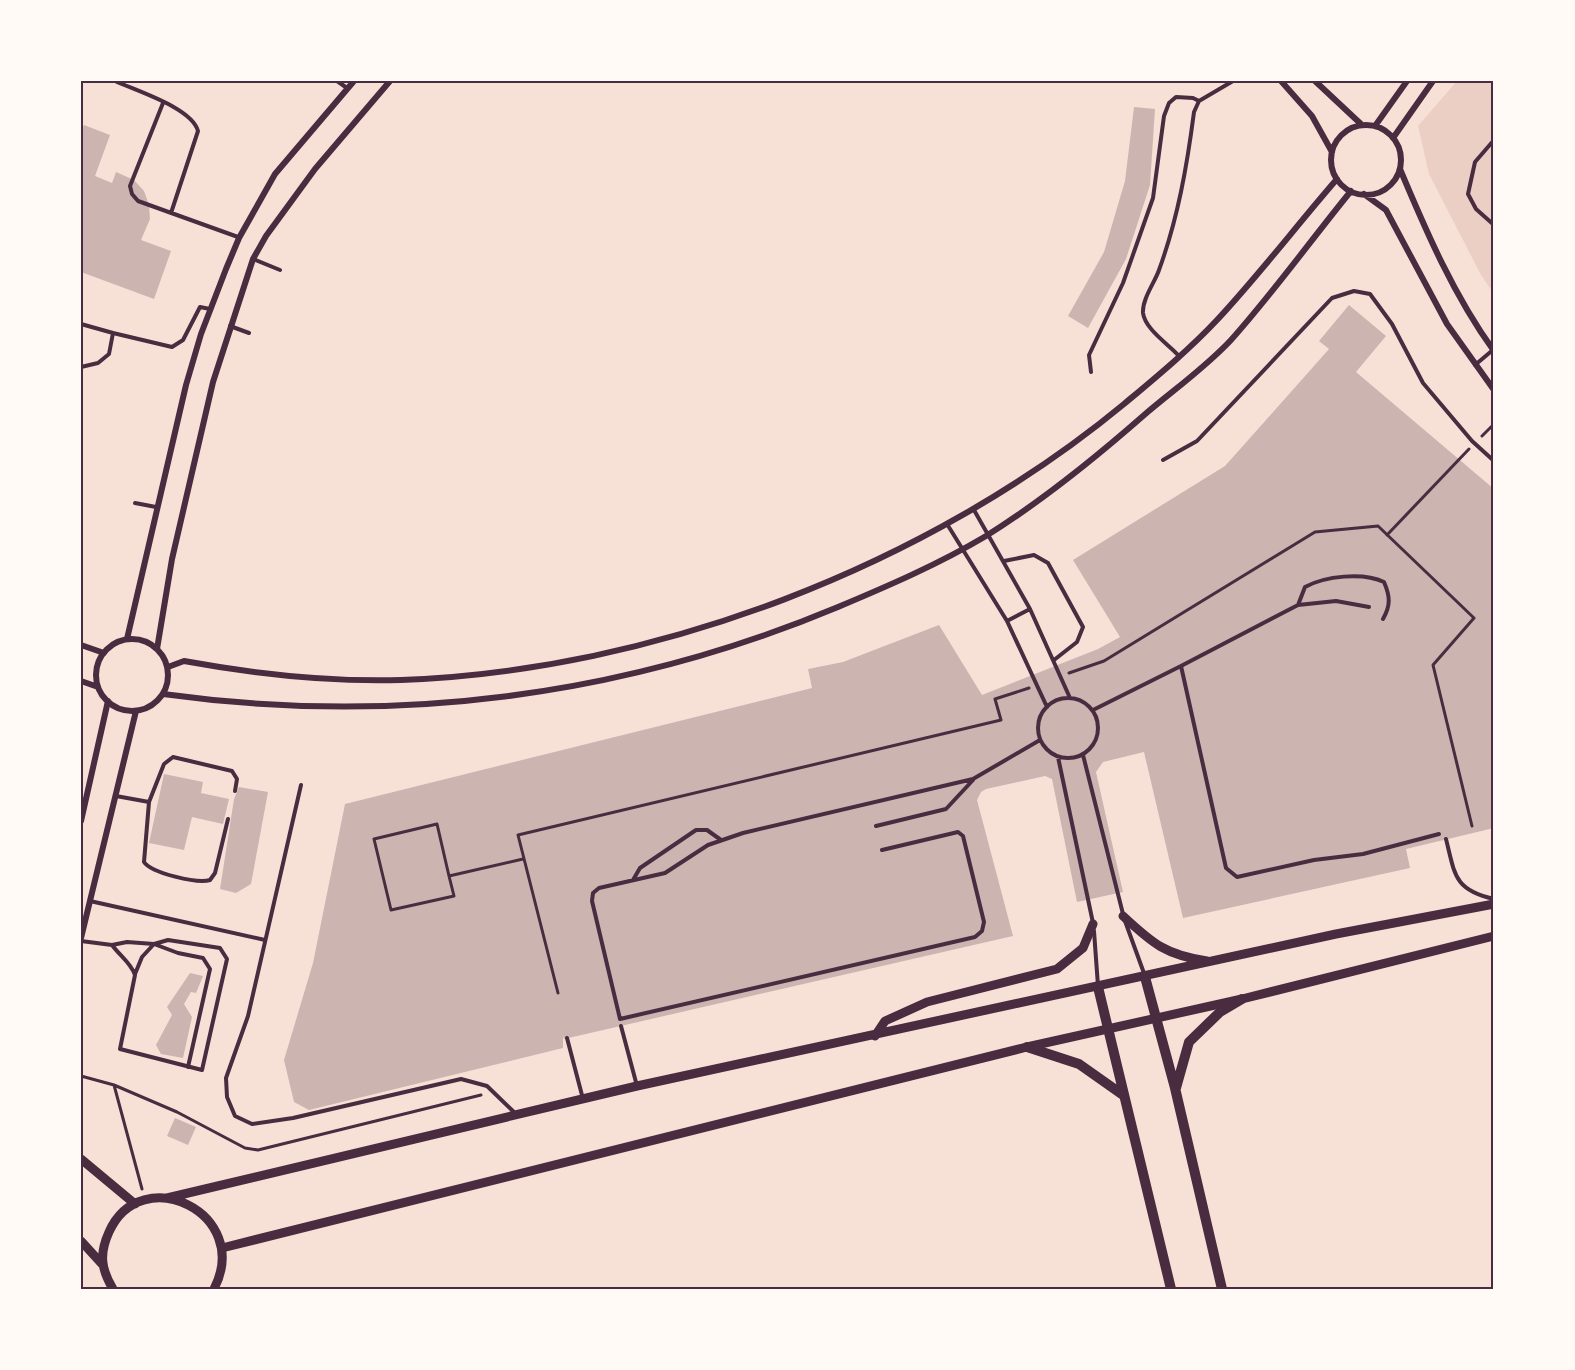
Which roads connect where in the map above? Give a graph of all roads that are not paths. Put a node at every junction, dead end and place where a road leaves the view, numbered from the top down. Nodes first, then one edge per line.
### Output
1 (115, 81) edge
2 (337, 81) edge
3 (354, 81) edge
4 (390, 81) edge
5 (1233, 81) edge
6 (1281, 81) edge
7 (1315, 81) edge
8 (1407, 81) edge
9 (1433, 81) edge
10 (347, 88) junction
11 (1199, 101) junction
12 (163, 103) junction
13 (1362, 125) junction
14 (1375, 126) junction
15 (1393, 138) junction
16 (1494, 140) edge
17 (1332, 153) junction
18 (1400, 168) junction
19 (1337, 178) junction
20 (1351, 191) junction
21 (1364, 194) junction
22 (171, 213) junction
23 (1494, 225) edge
24 (239, 238) junction
25 (253, 259) junction
26 (280, 270) dead end
27 (210, 309) junction
28 (81, 324) edge
29 (229, 326) junction
30 (113, 333) junction
31 (249, 333) dead end
32 (1493, 350) edge
33 (1178, 355) junction
34 (1475, 366) junction
35 (81, 367) edge
36 (1091, 372) dead end
37 (1494, 390) edge
38 (1163, 460) dead end
39 (1494, 461) edge
40 (135, 503) dead end
41 (156, 507) junction
42 (974, 510) junction
43 (947, 524) junction
44 (989, 534) junction
45 (962, 549) junction
46 (1004, 561) junction
47 (1298, 605) junction
48 (1369, 607) dead end
49 (1030, 609) junction
50 (1383, 619) dead end
51 (1007, 621) junction
52 (127, 639) junction
53 (81, 645) edge
54 (157, 649) junction
55 (104, 652) junction
56 (1054, 660) junction
57 (1181, 666) junction
58 (168, 667) junction
59 (81, 681) edge
60 (98, 687) junction
61 (163, 694) junction
62 (1070, 698) junction
63 (108, 701) junction
64 (1047, 707) junction
65 (1092, 710) junction
66 (136, 711) junction
67 (1040, 740) junction
68 (1083, 755) junction
69 (1058, 757) junction
70 (973, 779) junction
71 (301, 785) dead end
72 (235, 791) dead end
73 (116, 796) junction
74 (149, 802) junction
75 (228, 819) dead end
76 (81, 821) edge
77 (876, 826) dead end
78 (1439, 834) dead end
79 (1446, 839) dead end
80 (721, 840) junction
81 (882, 850) dead end
82 (632, 880) junction
83 (1494, 899) edge
84 (90, 901) junction
85 (1494, 904) edge
86 (1123, 916) junction
87 (1093, 924) junction
88 (1494, 936) edge
89 (81, 940) edge
90 (265, 940) junction
91 (154, 944) junction
92 (112, 945) junction
93 (1212, 962) junction
94 (135, 975) junction
95 (1145, 977) junction
96 (1098, 987) junction
97 (1242, 999) junction
98 (1156, 1018) junction
99 (621, 1026) dead end
100 (1107, 1029) junction
101 (875, 1036) junction
102 (567, 1038) dead end
103 (1027, 1047) junction
104 (189, 1067) junction
105 (637, 1086) junction
106 (1175, 1088) junction
107 (1123, 1095) junction
108 (583, 1100) junction
109 (518, 1116) junction
110 (81, 1159) edge
111 (167, 1198) junction
112 (135, 1204) junction
113 (81, 1241) edge
114 (222, 1248) junction
115 (102, 1264) junction
116 (113, 1289) edge
117 (214, 1289) edge
118 (1171, 1289) edge
119 (1222, 1289) edge

1 - 12 lane
2 - 10 lane
3 - 10 street
4 - 25 street
5 - 11 lane
6 - 17 street
7 - 13 street
8 - 14 street
9 - 15 street
10 - 24 street
11 - 33 lane
11 - 36 lane
12 - 22 lane
12 - 22 lane
13 - 14 street
13 - 17 street
14 - 15 street
15 - 18 street
16 - 23 lane
17 - 19 street
18 - 21 street
18 - 32 street
19 - 20 street
19 - 33 street
20 - 21 street
20 - 44 street
21 - 34 street
22 - 24 lane
24 - 27 street
25 - 26 lane
25 - 29 street
27 - 30 lane
27 - 41 street
28 - 30 lane
29 - 31 lane
29 - 54 street
30 - 35 lane
32 - 34 lane
33 - 42 street
34 - 37 street
38 - 39 lane
40 - 41 lane
41 - 52 street
42 - 43 street
42 - 44 lane
43 - 45 lane
43 - 58 street
44 - 45 street
44 - 46 lane
45 - 51 lane
45 - 61 street
46 - 49 lane
46 - 56 lane
47 - 48 lane
47 - 50 lane
47 - 57 lane
49 - 51 lane
49 - 56 lane
51 - 64 lane
52 - 54 street
52 - 55 street
53 - 55 street
54 - 58 street
55 - 60 street
56 - 62 lane
57 - 65 lane
57 - 78 lane
58 - 61 street
59 - 60 street
60 - 63 street
61 - 66 street
62 - 64 lane
62 - 65 lane
63 - 66 street
63 - 76 street
64 - 67 lane
65 - 68 lane
66 - 73 street
67 - 69 lane
67 - 70 lane
68 - 69 lane
68 - 86 lane
69 - 87 lane
70 - 77 lane
70 - 80 lane
71 - 90 lane
72 - 74 lane
73 - 74 lane
73 - 84 street
74 - 75 lane
79 - 83 lane
80 - 82 lane
80 - 82 lane
81 - 82 lane
84 - 89 street
84 - 90 lane
85 - 93 street
86 - 93 street
86 - 95 lane
87 - 96 lane
87 - 101 street
88 - 97 street
89 - 92 lane
90 - 109 lane
91 - 92 lane
91 - 94 lane
91 - 104 lane
91 - 104 lane
92 - 94 lane
93 - 95 street
94 - 104 lane
95 - 96 street
95 - 98 main road
96 - 100 main road
96 - 101 street
97 - 98 street
97 - 106 main road
98 - 100 street
98 - 106 main road
99 - 105 lane
100 - 103 street
100 - 107 main road
101 - 105 street
102 - 108 lane
103 - 107 main road
103 - 114 street
105 - 108 street
106 - 119 main road
107 - 118 main road
108 - 109 street
109 - 111 street
110 - 112 street
111 - 112 street
111 - 114 street
112 - 115 street
113 - 115 street
114 - 117 street
115 - 116 street

